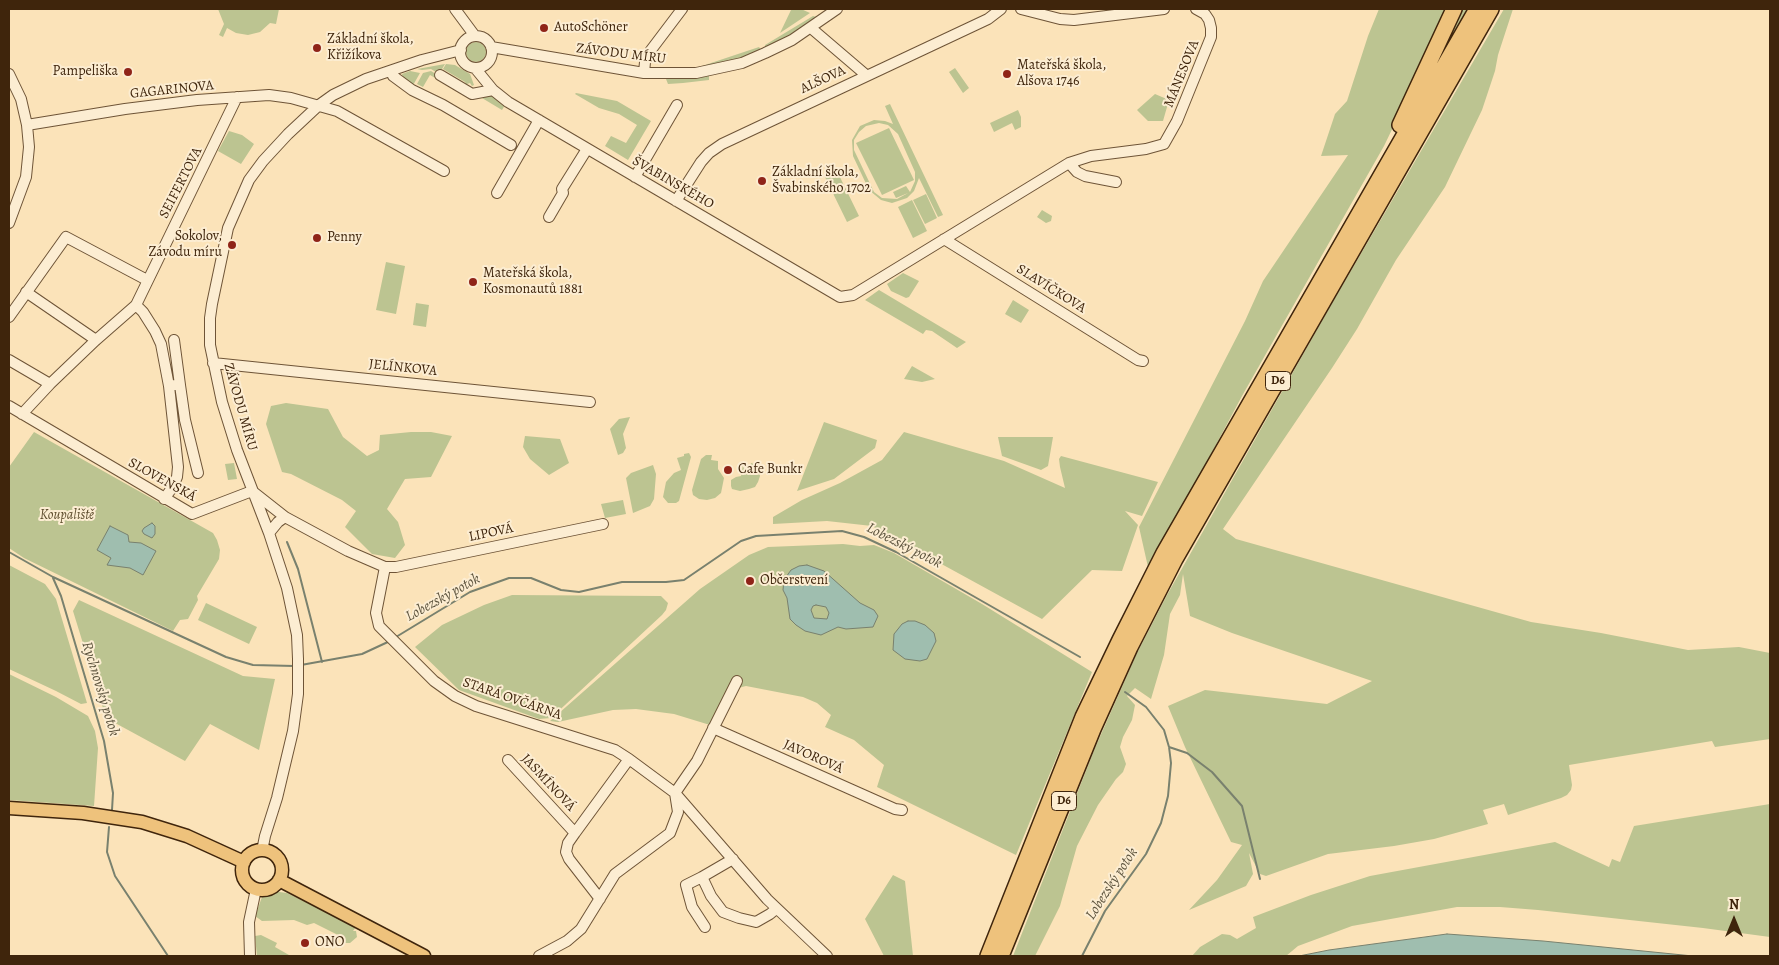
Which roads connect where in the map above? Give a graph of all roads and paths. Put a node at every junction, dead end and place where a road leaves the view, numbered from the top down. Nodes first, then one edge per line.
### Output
1 (454, 9) edge
2 (682, 9) edge
3 (837, 9) edge
4 (1002, 9) edge
5 (1021, 9) edge
6 (1164, 9) edge
7 (1200, 9) edge
8 (1454, 9) edge
9 (1477, 9) edge
10 (1491, 9) edge
11 (811, 28) junction
12 (466, 46) junction
13 (486, 59) junction
14 (390, 71) junction
15 (644, 73) junction
16 (9, 74) edge
17 (440, 74) dead end
18 (866, 75) junction
19 (493, 90) junction
20 (238, 97) junction
21 (677, 104) dead end
22 (319, 105) junction
23 (539, 120) junction
24 (27, 125) junction
25 (511, 145) dead end
26 (587, 149) junction
27 (1069, 163) junction
28 (444, 171) dead end
29 (636, 177) junction
30 (1116, 182) dead end
31 (1373, 190) junction
32 (497, 193) dead end
33 (676, 201) junction
34 (548, 217) dead end
35 (9, 223) edge
36 (944, 239) junction
37 (147, 280) junction
38 (26, 292) junction
39 (136, 305) junction
40 (9, 317) edge
41 (96, 340) junction
42 (174, 340) dead end
43 (9, 360) edge
44 (1143, 360) dead end
45 (213, 363) junction
46 (50, 384) junction
47 (180, 385) junction
48 (169, 386) junction
49 (590, 402) dead end
50 (9, 406) edge
51 (22, 414) junction
52 (198, 473) dead end
53 (252, 491) junction
54 (164, 499) junction
55 (285, 517) junction
56 (603, 524) dead end
57 (269, 533) junction
58 (385, 566) junction
59 (737, 682) dead end
60 (713, 728) junction
61 (629, 759) junction
62 (508, 760) dead end
63 (674, 794) junction
64 (9, 808) edge
65 (902, 810) dead end
66 (575, 832) junction
67 (262, 851) junction
68 (733, 859) junction
69 (244, 862) junction
70 (702, 877) junction
71 (279, 880) junction
72 (256, 889) junction
73 (600, 898) junction
74 (776, 909) junction
75 (705, 927) dead end
76 (250, 956) edge
77 (424, 956) edge
78 (539, 956) edge
79 (826, 956) edge
80 (988, 956) edge
81 (1001, 956) edge

1 - 12 street
2 - 15 street
3 - 11 street, ZÁVODU MÍRU
4 - 18 street, ALŠOVA
5 - 6 street
7 - 27 street, MÁNESOVA
8 - 31 highway
9 - 31 highway, D6
10 - 81 highway, D6
11 - 15 street, ZÁVODU MÍRU
11 - 18 street
12 - 13 street
12 - 13 street
12 - 14 street, ZÁVODU MÍRU
13 - 15 street, ZÁVODU MÍRU
13 - 19 street
14 - 22 street, ZÁVODU MÍRU
14 - 25 street
16 - 24 street
17 - 19 street
18 - 33 street, ALŠOVA
19 - 23 street, ŠVABINSKÉHO
20 - 22 street, GAGARINOVA
20 - 24 street, GAGARINOVA
20 - 37 street, SEIFERTOVA
21 - 29 street
22 - 28 street, GAGARINOVA
22 - 45 street, ZÁVODU MÍRU
23 - 26 street, ŠVABINSKÉHO
23 - 32 street
24 - 35 street
26 - 29 street, ŠVABINSKÉHO
26 - 34 street
27 - 30 street
27 - 36 street
29 - 33 street, ŠVABINSKÉHO
31 - 80 highway, D6
33 - 36 street, ŠVABINSKÉHO
36 - 44 street, SLAVÍČKOVA
37 - 38 street
37 - 39 street, SEIFERTOVA
38 - 40 street
38 - 41 street
39 - 41 street, SEIFERTOVA
39 - 48 street
41 - 46 street, SEIFERTOVA
42 - 47 street
43 - 46 street
45 - 49 street, JELÍNKOVA
45 - 53 street, ZÁVODU MÍRU
46 - 51 street, SEIFERTOVA
47 - 48 street
47 - 52 street
48 - 54 street
50 - 51 street, SLOVENSKÁ
51 - 54 street, SLOVENSKÁ
53 - 54 street, SLOVENSKÁ
53 - 55 street
53 - 57 street, ZÁVODU MÍRU
55 - 57 street
55 - 58 street
56 - 58 street, LIPOVÁ
57 - 67 street, ZÁVODU MÍRU
58 - 61 street, STARÁ OVČÁRNA
59 - 60 street
60 - 63 street
60 - 65 street, JAVOROVÁ
61 - 63 street, STARÁ OVČÁRNA
61 - 66 street
62 - 66 street, JASMÍNOVÁ
63 - 68 street, STARÁ OVČÁRNA
63 - 73 street
64 - 69 main road
66 - 73 street, JASMÍNOVÁ
67 - 69 main road
67 - 71 main road
68 - 70 street
68 - 74 street, STARÁ OVČÁRNA
69 - 72 main road
70 - 74 street
70 - 75 street
71 - 72 main road
71 - 77 main road
72 - 76 street
73 - 78 street
74 - 79 street, STARÁ OVČÁRNA

